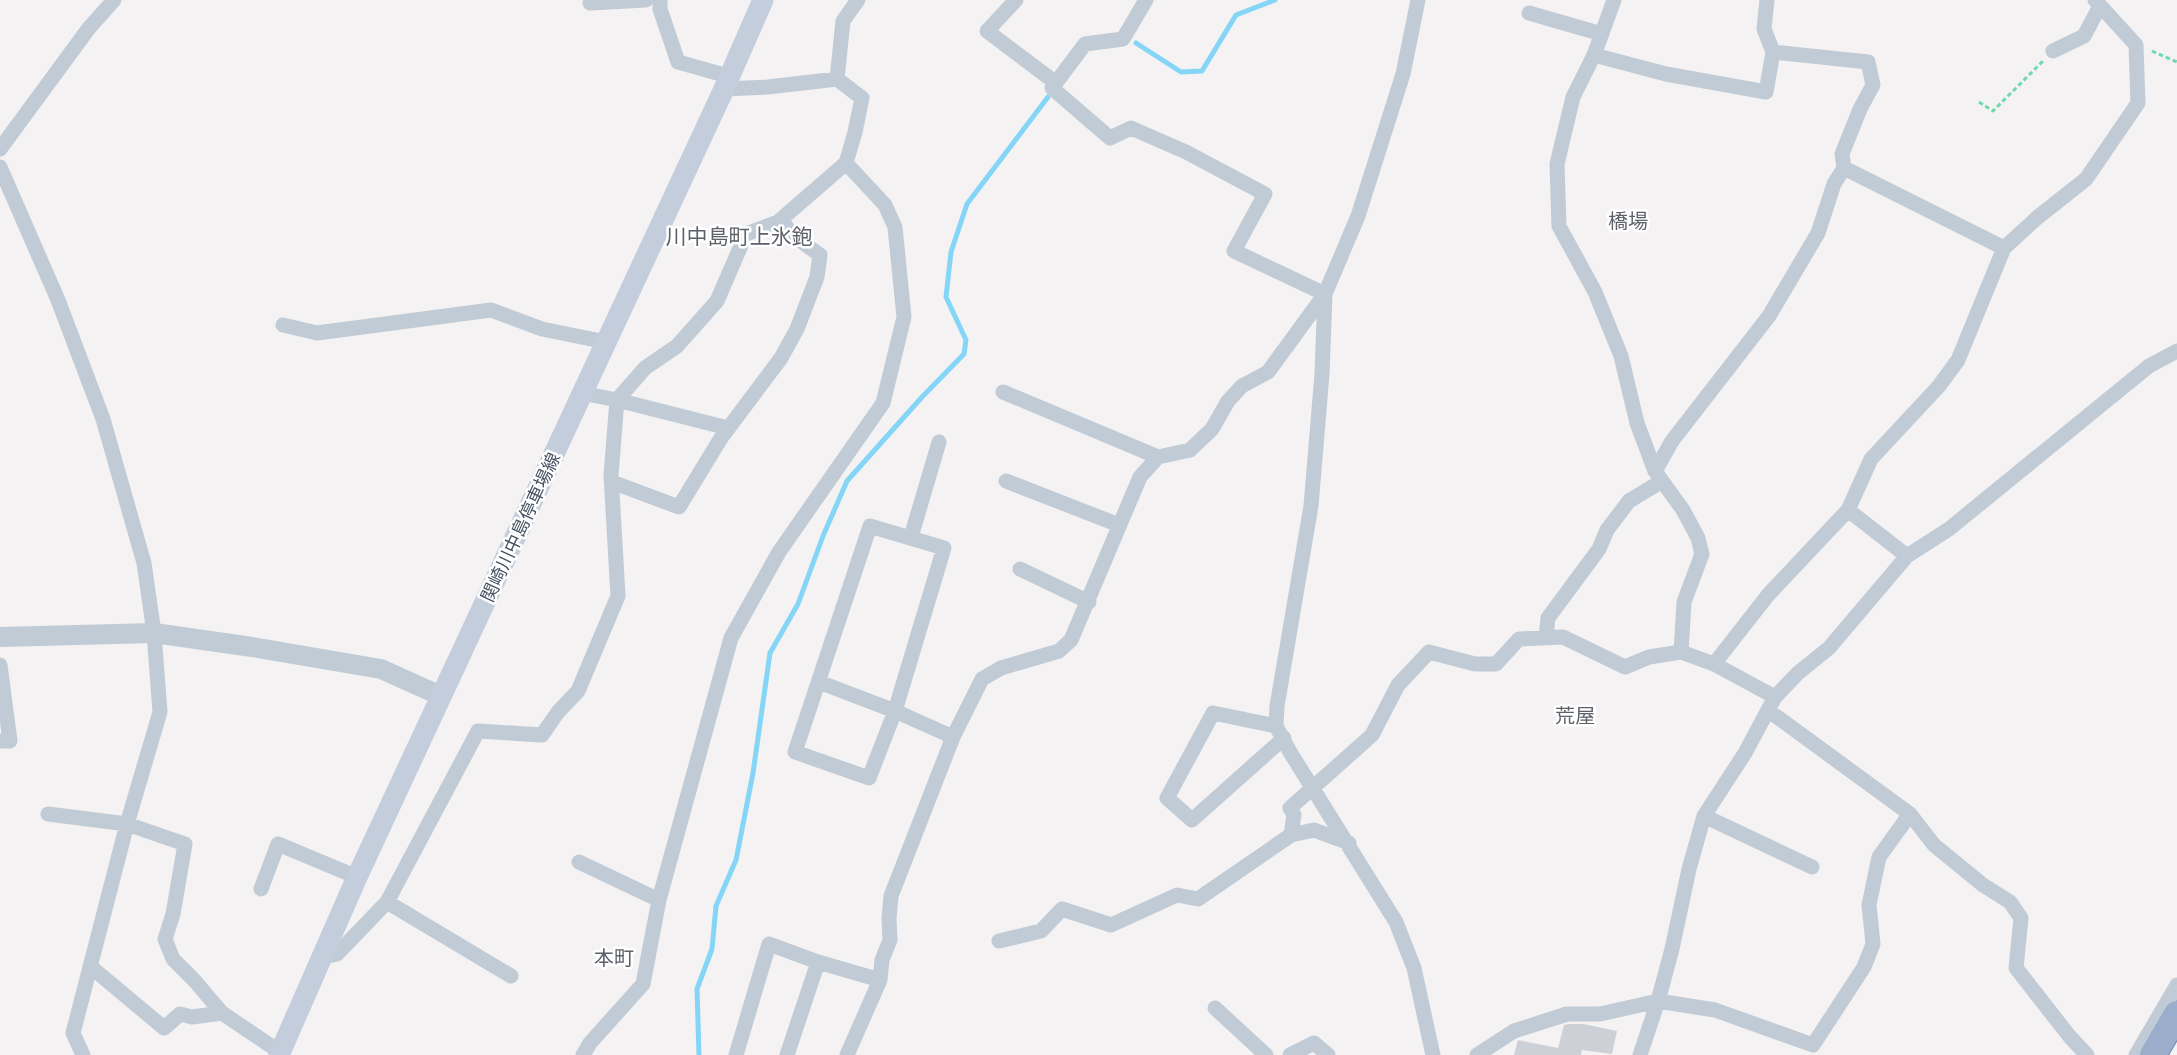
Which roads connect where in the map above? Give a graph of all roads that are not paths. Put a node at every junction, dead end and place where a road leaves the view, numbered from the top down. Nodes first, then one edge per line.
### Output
1 (114, 0) edge
2 (646, 0) edge
3 (660, 0) edge
4 (763, 0) edge
5 (858, 0) edge
6 (1016, 0) edge
7 (1146, 0) edge
8 (1418, 0) edge
9 (1614, 0) edge
10 (1767, 0) edge
11 (590, 3) dead end
12 (2098, 3) edge
13 (1529, 13) dead end
14 (1602, 34) junction
15 (2053, 51) road end
16 (1773, 52) junction
17 (1594, 55) junction
18 (837, 79) junction
19 (726, 82) junction
20 (1056, 83) junction
21 (0, 149) edge
22 (846, 163) junction
23 (0, 167) edge
24 (1844, 168) junction
25 (781, 220) junction
26 (2004, 248) junction
27 (1325, 294) junction
28 (283, 326) dead end
29 (606, 342) junction
30 (2177, 351) edge
31 (1003, 392) dead end
32 (582, 393) junction
33 (617, 400) junction
34 (728, 428) junction
35 (939, 442) dead end
36 (1158, 457) junction
37 (1658, 476) junction
38 (1006, 481) dead end
39 (612, 482) junction
40 (1848, 510) junction
41 (1119, 525) junction
42 (911, 537) junction
43 (1907, 556) junction
44 (1020, 569) dead end
45 (1089, 602) junction
46 (154, 633) junction
47 (0, 637) edge
48 (1546, 637) junction
49 (1681, 652) junction
50 (0, 664) edge
51 (1714, 664) junction
52 (819, 682) junction
53 (441, 696) junction
54 (1772, 704) junction
55 (896, 711) junction
56 (1280, 732) junction
57 (952, 737) junction
58 (0, 741) edge
59 (1313, 788) junction
60 (48, 814) dead end
61 (1910, 814) junction
62 (1704, 816) junction
63 (126, 825) junction
64 (1291, 835) junction
65 (1348, 843) junction
66 (579, 862) dead end
67 (1812, 867) dead end
68 (357, 877) junction
69 (261, 889) dead end
70 (659, 900) junction
71 (387, 902) junction
72 (999, 941) dead end
73 (324, 957) junction
74 (818, 962) junction
75 (90, 967) junction
76 (511, 976) dead end
77 (880, 980) junction
78 (2177, 985) edge
79 (1658, 1001) junction
80 (1215, 1008) dead end
81 (222, 1013) junction
82 (2177, 1014) edge
83 (280, 1054) edge
84 (82, 1055) edge
85 (584, 1055) edge
86 (736, 1055) edge
87 (787, 1055) edge
88 (847, 1055) edge
89 (1266, 1055) edge
90 (1290, 1055) edge
91 (1328, 1055) edge
92 (1432, 1055) edge
93 (1477, 1055) edge
94 (1640, 1055) edge
95 (2087, 1055) edge
96 (2136, 1055) edge
97 (2153, 1055) edge

1 - 21 street
2 - 11 street
3 - 19 street
4 - 19 main road, 関崎川中島停車場線
5 - 18 street
6 - 20 street
7 - 20 street
8 - 27 street
9 - 14 street
10 - 16 street
12 - 15 street
12 - 26 street
13 - 14 street
14 - 17 street
16 - 17 street
16 - 24 street
17 - 37 street
18 - 19 street
18 - 22 street
19 - 29 main road, 関崎川中島停車場線
20 - 27 street
22 - 25 street
22 - 70 street
23 - 46 street
24 - 26 street
24 - 37 street
25 - 33 street
25 - 34 street
26 - 40 street
27 - 36 street
27 - 56 street
28 - 29 street
29 - 32 main road, 関崎川中島停車場線
30 - 43 street
31 - 36 street
32 - 33 street
32 - 53 main road, 関崎川中島停車場線
33 - 34 street
33 - 39 street
34 - 39 street
35 - 42 street
36 - 41 street
37 - 48 street
37 - 49 street
38 - 41 street
39 - 71 street
40 - 43 street
40 - 51 street
41 - 45 street
42 - 52 street
42 - 55 street
43 - 54 street
44 - 45 street
45 - 57 street
46 - 47 street
46 - 53 street
46 - 63 street
48 - 49 street
48 - 59 street
49 - 51 street
50 - 58 street
51 - 54 street
52 - 55 street
52 - 55 street
53 - 68 main road, 関崎川中島停車場線
54 - 61 street
54 - 62 street
55 - 57 street
56 - 56 street
56 - 59 street
57 - 77 street
59 - 64 street
59 - 65 street
60 - 63 street
61 - 79 street
61 - 95 street
62 - 67 street
62 - 79 street
63 - 75 street
63 - 81 street
64 - 65 street
64 - 72 street
65 - 92 street
66 - 70 street
68 - 69 street
68 - 73 main road, 関崎川中島停車場線
70 - 85 street
71 - 73 street
71 - 76 street
73 - 83 main road, 関崎川中島停車場線
74 - 77 street
74 - 86 street
74 - 87 street
75 - 81 street
75 - 84 street
77 - 88 street
78 - 96 street
79 - 93 street
79 - 94 street
80 - 89 street
81 - 83 street
82 - 97 highway
90 - 91 street

